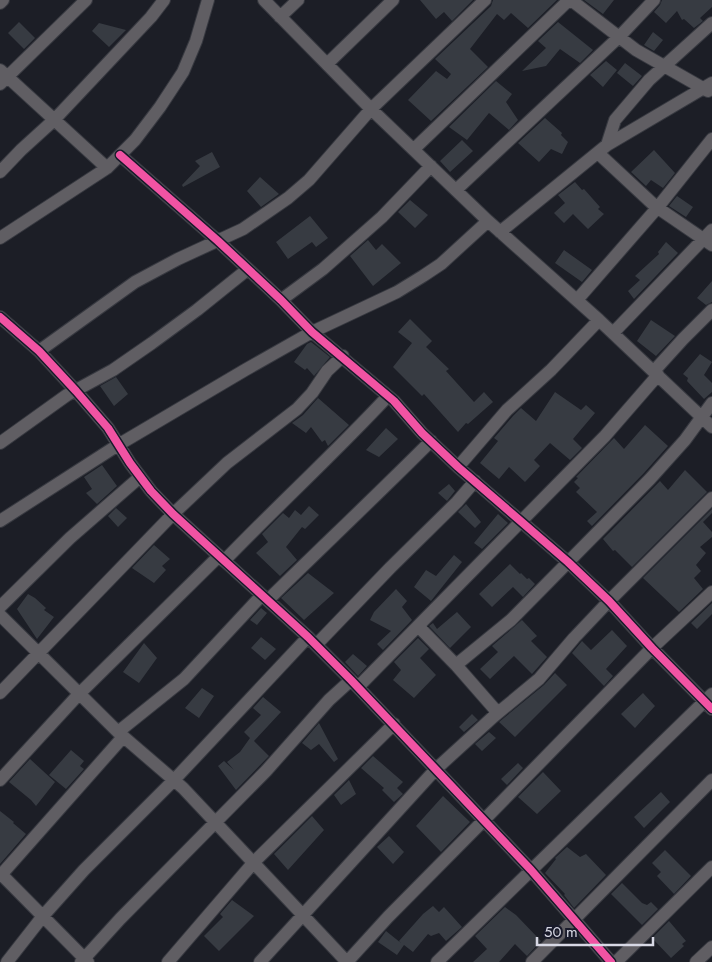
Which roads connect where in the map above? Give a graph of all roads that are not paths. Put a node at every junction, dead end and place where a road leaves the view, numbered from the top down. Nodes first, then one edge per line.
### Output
1 (3, 0) edge
2 (86, 0) edge
3 (164, 0) edge
4 (208, 0) edge
5 (264, 0) edge
6 (298, 0) edge
7 (393, 0) edge
8 (485, 0) edge
9 (570, 0) edge
10 (654, 0) edge
11 (0, 3) edge
12 (280, 17) junction
13 (712, 23) edge
14 (619, 37) junction
15 (327, 64) junction
16 (663, 66) junction
17 (3, 77) edge
18 (709, 88) edge
19 (372, 109) junction
20 (54, 120) junction
21 (712, 140) edge
22 (414, 149) junction
23 (602, 149) junction
24 (120, 155) junction
25 (431, 166) junction
26 (106, 168) junction
27 (0, 172) edge
28 (456, 190) junction
29 (658, 207) junction
30 (488, 221) junction
31 (500, 232) junction
32 (0, 238) edge
33 (709, 238) edge
34 (218, 241) junction
35 (248, 269) junction
36 (281, 300) junction
37 (577, 300) junction
38 (712, 310) edge
39 (0, 317) edge
40 (599, 320) junction
41 (312, 332) junction
42 (613, 333) junction
43 (39, 351) junction
44 (343, 356) junction
45 (656, 373) junction
46 (76, 391) junction
47 (388, 396) junction
48 (712, 403) edge
49 (702, 418) junction
50 (712, 427) edge
51 (430, 441) junction
52 (0, 443) edge
53 (118, 444) junction
54 (458, 467) junction
55 (140, 477) junction
56 (475, 481) junction
57 (712, 498) edge
58 (173, 514) junction
59 (0, 521) edge
60 (521, 521) junction
61 (222, 559) junction
62 (568, 562) junction
63 (712, 592) edge
64 (265, 598) junction
65 (609, 601) junction
66 (0, 607) edge
67 (0, 615) edge
68 (418, 626) junction
69 (312, 641) junction
70 (652, 648) junction
71 (38, 652) junction
72 (456, 665) junction
73 (355, 683) junction
74 (0, 693) edge
75 (79, 694) junction
76 (710, 701) edge
77 (498, 713) junction
78 (394, 724) junction
79 (121, 735) junction
80 (436, 769) junction
81 (0, 780) edge
82 (174, 780) junction
83 (712, 780) edge
84 (484, 820) junction
85 (215, 822) junction
86 (254, 862) junction
87 (712, 867) edge
88 (531, 870) junction
89 (0, 875) edge
90 (303, 914) junction
91 (43, 916) junction
92 (574, 920) junction
93 (712, 947) edge
94 (84, 961) edge
95 (7, 962) edge
96 (168, 962) edge
97 (260, 962) edge
98 (347, 962) edge
99 (437, 962) edge
100 (532, 962) edge
101 (611, 962) edge
102 (616, 962) edge
103 (696, 962) edge

1 - 11 street
2 - 17 street
3 - 20 street
4 - 24 street
5 - 12 street
6 - 12 street
7 - 15 street
8 - 19 street
9 - 14 street
9 - 22 street
10 - 14 street
12 - 15 street
13 - 16 street
14 - 16 street
14 - 28 street
15 - 19 street
16 - 18 street
16 - 23 street
17 - 20 street
18 - 23 street
19 - 22 street
19 - 34 street
20 - 26 street
20 - 27 street
21 - 29 street
22 - 25 street
23 - 29 street
23 - 31 street
24 - 26 street
24 - 34 street
25 - 28 street
25 - 36 street
26 - 32 street
28 - 30 street
29 - 33 street
29 - 37 street
30 - 31 street
30 - 41 street
31 - 37 street
33 - 42 street
34 - 35 street
34 - 43 street
35 - 36 street
35 - 46 street
36 - 41 street
37 - 40 street
38 - 45 street
39 - 43 street
40 - 42 street
40 - 54 street
41 - 44 street
41 - 53 street
42 - 45 street
43 - 46 street
44 - 47 street
44 - 58 street
45 - 49 street
45 - 60 street
46 - 52 street
46 - 53 street
47 - 51 street
47 - 61 street
48 - 49 street
49 - 50 street
49 - 62 street
51 - 54 street
51 - 64 street
53 - 55 street
53 - 59 street
54 - 56 street
55 - 58 street
55 - 66 street
56 - 60 street
56 - 69 street
57 - 65 street
58 - 61 street
58 - 71 street
60 - 62 street
60 - 68 street
61 - 64 street
61 - 75 street
62 - 65 street
62 - 72 street
63 - 70 street
64 - 69 street
64 - 79 street
65 - 70 street
65 - 77 street
67 - 71 street
68 - 72 street
68 - 73 street
69 - 73 street
69 - 82 street
70 - 76 street
70 - 84 street
71 - 74 street
71 - 75 street
72 - 77 street
73 - 78 street
73 - 85 street
75 - 79 street
75 - 81 street
76 - 88 street
77 - 80 street
78 - 80 street
78 - 86 street
79 - 82 street
79 - 89 street
80 - 84 street
80 - 90 street
82 - 85 street
82 - 91 street
83 - 92 street
84 - 88 street
84 - 98 street
85 - 86 street
85 - 94 street
86 - 90 street
86 - 96 street
87 - 102 street
88 - 92 street
88 - 99 street
89 - 91 street
90 - 97 street
90 - 98 street
91 - 94 street
91 - 95 street
92 - 100 street
92 - 101 street
93 - 103 street

